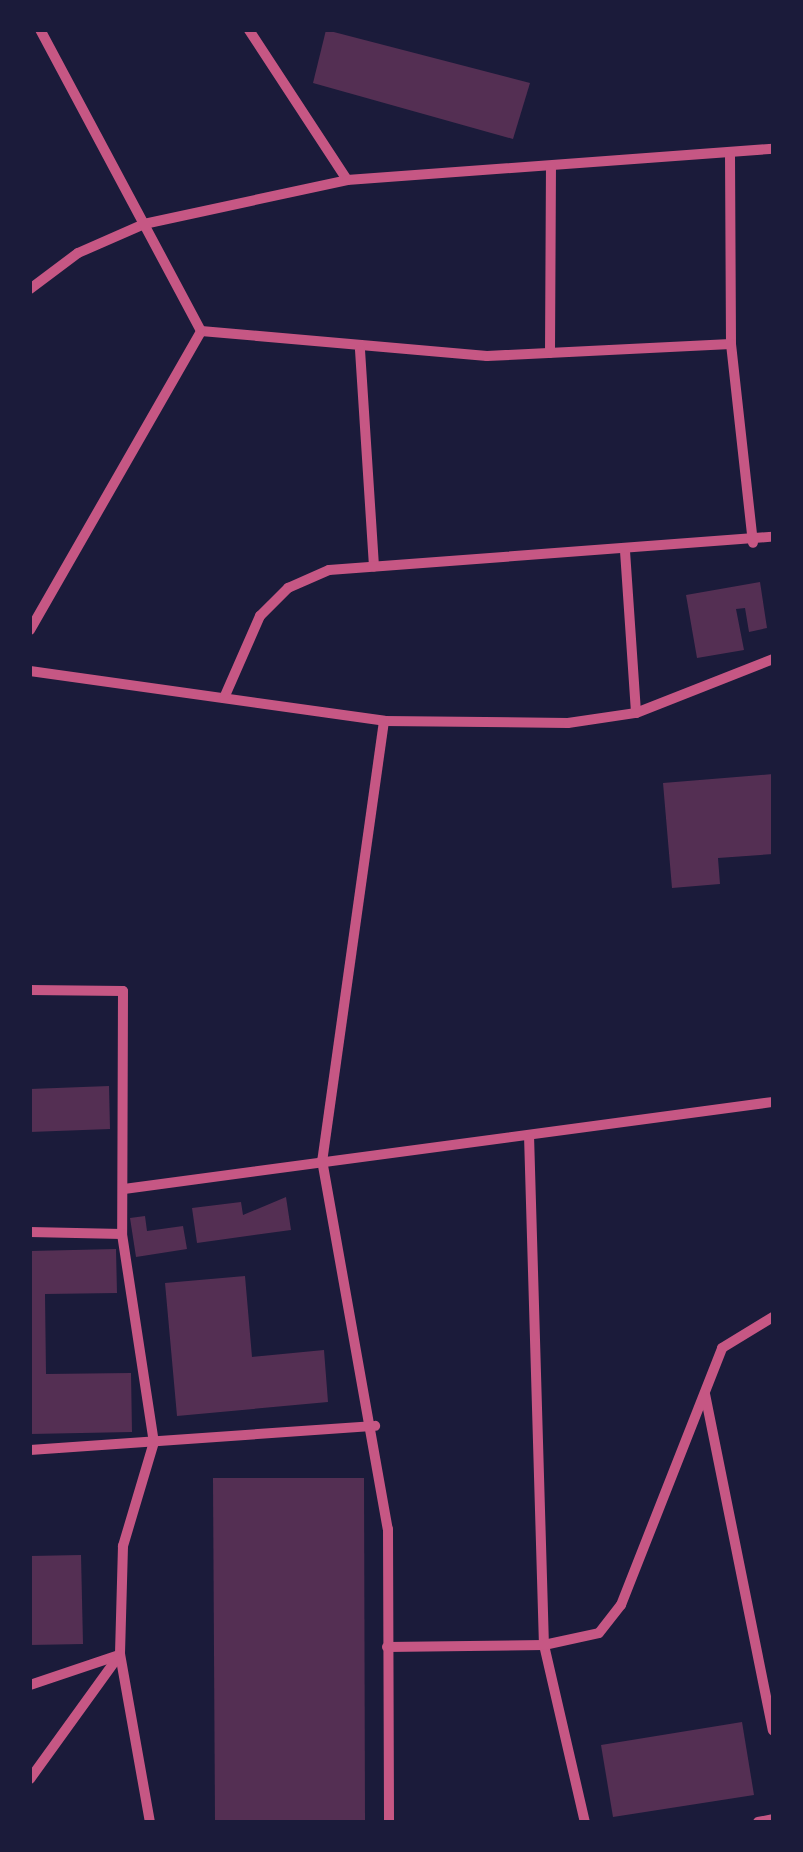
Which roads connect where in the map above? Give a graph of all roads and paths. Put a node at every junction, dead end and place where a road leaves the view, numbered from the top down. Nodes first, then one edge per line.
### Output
1 (40, 30) edge
2 (249, 30) edge
3 (773, 149) edge
4 (730, 154) junction
5 (551, 166) junction
6 (347, 180) junction
7 (144, 224) junction
8 (30, 289) edge
9 (200, 332) junction
10 (731, 344) junction
11 (360, 350) junction
12 (550, 353) junction
13 (773, 537) edge
14 (753, 542) junction
15 (626, 550) junction
16 (374, 567) junction
17 (30, 630) edge
18 (773, 659) edge
19 (30, 671) edge
20 (224, 698) junction
21 (636, 714) junction
22 (384, 721) junction
23 (30, 990) edge
24 (773, 1102) edge
25 (529, 1135) junction
26 (322, 1160) junction
27 (124, 1190) junction
28 (30, 1232) edge
29 (122, 1234) junction
30 (773, 1317) edge
31 (704, 1392) junction
32 (375, 1426) junction
33 (154, 1442) junction
34 (30, 1450) edge
35 (544, 1644) junction
36 (386, 1647) junction
37 (120, 1654) junction
38 (30, 1684) edge
39 (773, 1730) edge
40 (30, 1779) edge
41 (773, 1819) edge
42 (150, 1822) edge
43 (389, 1822) edge
44 (586, 1822) edge
45 (758, 1822) edge

1 - 7 street
2 - 6 street
3 - 4 street
4 - 5 street
4 - 10 street
5 - 6 street
5 - 12 street
6 - 7 street
7 - 8 street
7 - 9 street
9 - 11 street
9 - 17 street
10 - 12 street
10 - 14 street
11 - 12 street
11 - 16 street
13 - 14 street
14 - 15 street
15 - 16 street
15 - 21 street
16 - 20 street
18 - 21 street
19 - 20 street
20 - 22 street
21 - 22 street
22 - 26 street
23 - 27 street
24 - 25 street
25 - 26 street
25 - 35 street
26 - 27 street
26 - 32 street
27 - 29 street
28 - 29 street
29 - 33 street
30 - 31 street
31 - 35 street
31 - 39 street
32 - 33 street
32 - 36 street
33 - 34 street
33 - 37 street
35 - 36 street
35 - 44 street
36 - 43 street
37 - 38 street
37 - 40 street
37 - 42 street
41 - 45 street

